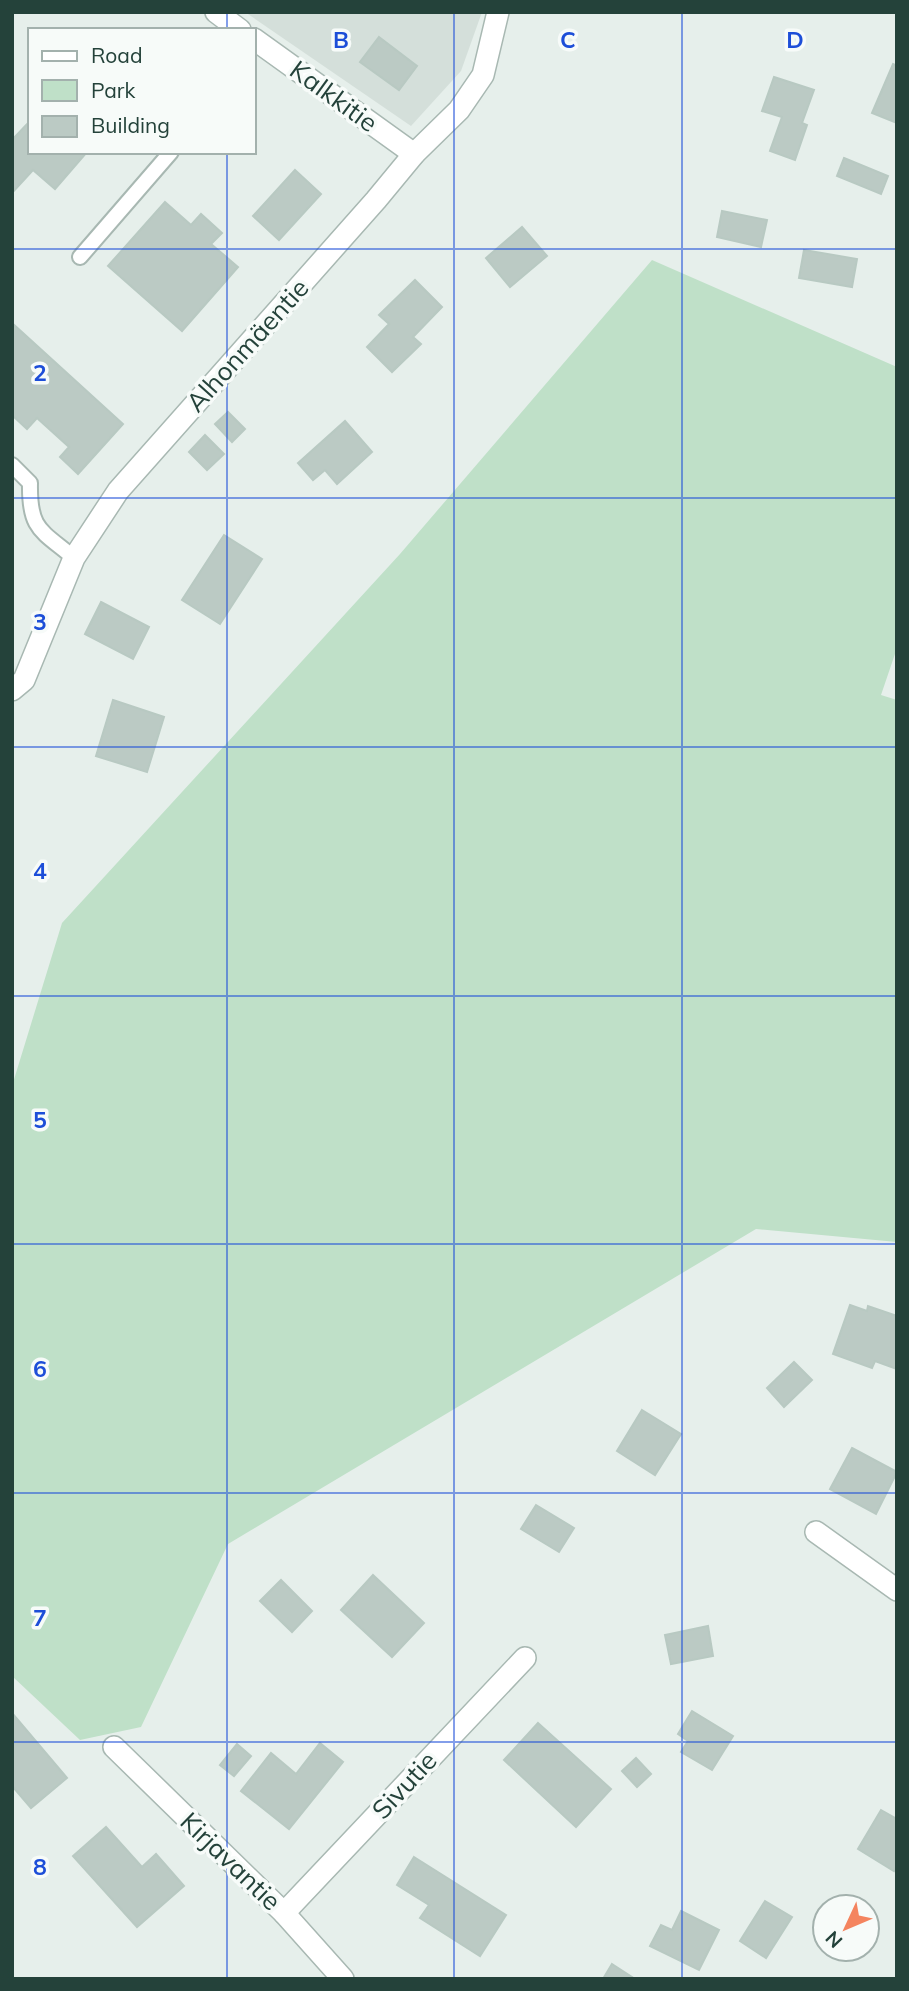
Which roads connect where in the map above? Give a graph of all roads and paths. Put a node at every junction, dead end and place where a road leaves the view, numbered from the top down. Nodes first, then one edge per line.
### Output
1 (216, 12) edge
2 (498, 12) edge
3 (237, 28) edge
4 (257, 47) edge
5 (169, 154) edge
6 (414, 154) junction
7 (80, 257) dead end
8 (12, 465) edge
9 (74, 558) junction
10 (12, 690) edge
11 (816, 1532) dead end
12 (897, 1590) edge
13 (525, 1658) dead end
14 (114, 1747) dead end
15 (284, 1913) junction
16 (343, 1979) edge

1 - 3 street
2 - 6 street, Alhonmäentie
4 - 6 street, Kalkkitie
5 - 7 lane
6 - 9 street, Alhonmäentie
8 - 9 lane
9 - 10 street, Alhonmäentie
11 - 12 street
13 - 15 street, Sivutie
14 - 15 street, Kirjavantie
15 - 16 street, Kirjavantie

